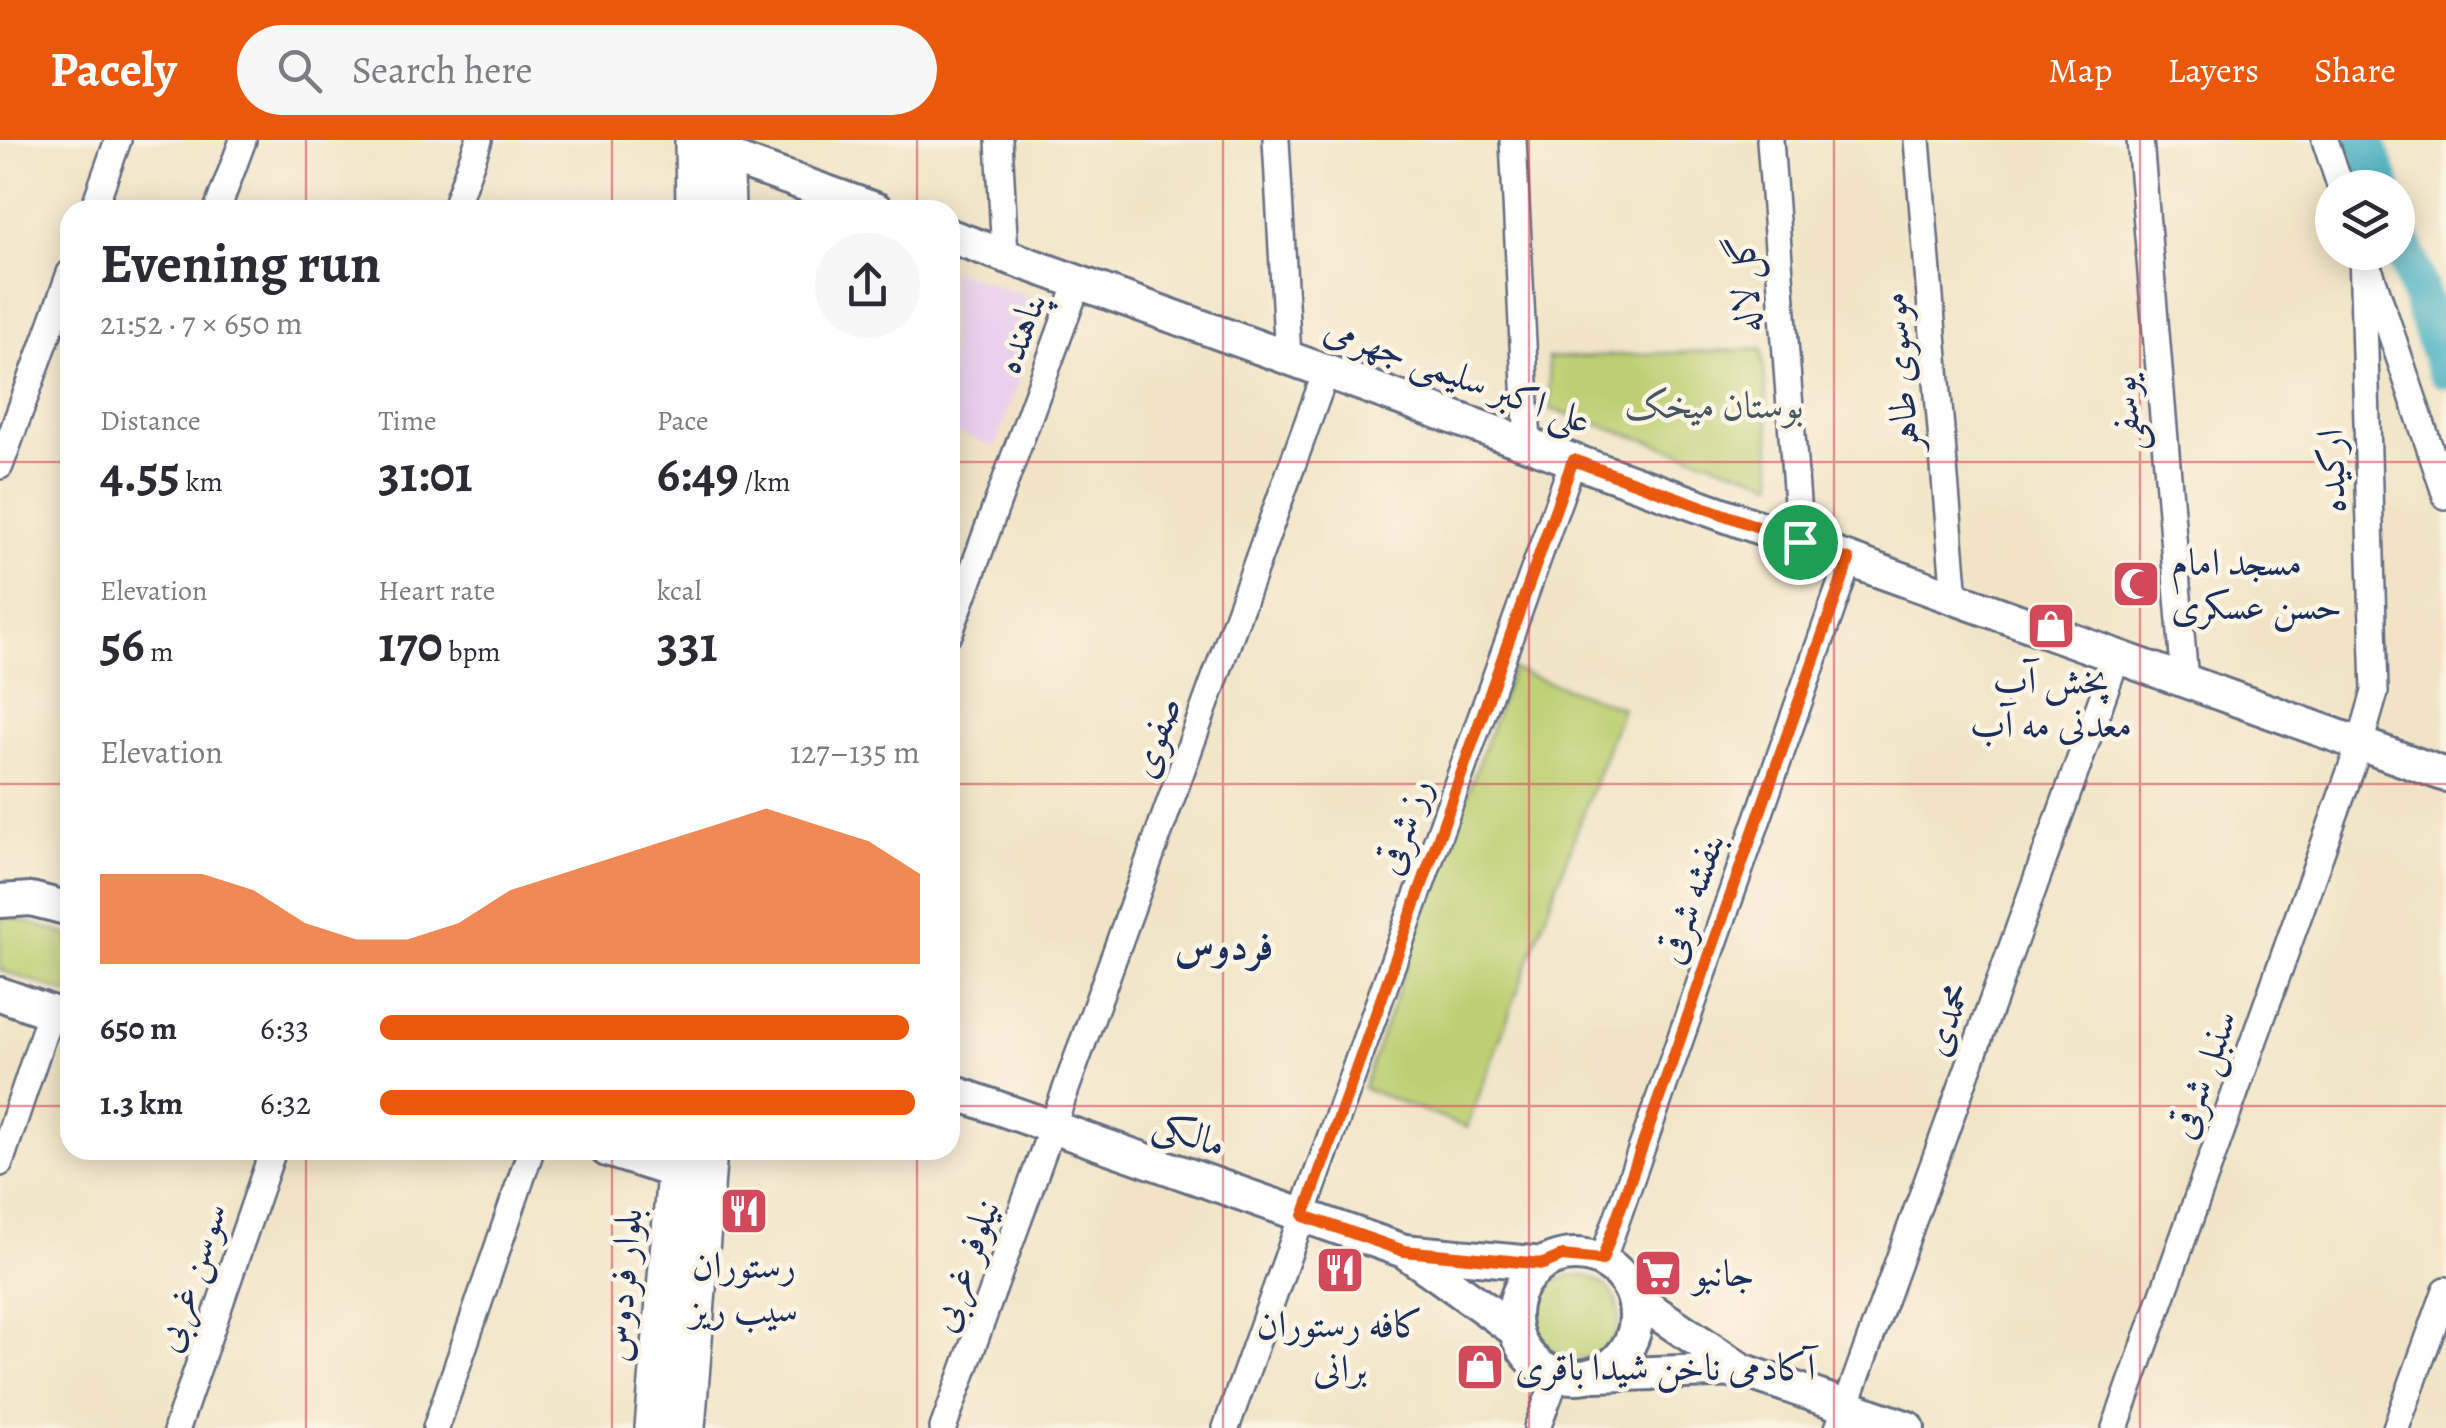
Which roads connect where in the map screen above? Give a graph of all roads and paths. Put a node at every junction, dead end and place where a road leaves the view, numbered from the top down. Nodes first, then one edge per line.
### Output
1 (118, 140) edge
2 (243, 140) edge
3 (479, 140) edge
4 (999, 140) edge
5 (1276, 140) edge
6 (1513, 140) edge
7 (1770, 140) edge
8 (1917, 140) edge
9 (2140, 140) edge
10 (2325, 140) edge
11 (704, 144) edge
12 (2335, 170) edge
13 (97, 200) edge
14 (222, 200) edge
15 (458, 200) edge
16 (696, 200) edge
17 (724, 200) edge
18 (851, 200) edge
19 (960, 240) edge
20 (1004, 256) junction
21 (2363, 270) edge
22 (2369, 270) edge
23 (1078, 282) junction
24 (60, 301) edge
25 (1288, 358) junction
26 (1326, 372) junction
27 (1528, 445) junction
28 (1573, 460) junction
29 (0, 466) edge
30 (2446, 496) edge
31 (1800, 542) junction
32 (1849, 560) junction
33 (1955, 599) junction
34 (960, 605) edge
35 (2117, 657) junction
36 (2184, 681) junction
37 (2360, 744) junction
38 (2446, 775) edge
39 (0, 902) edge
40 (60, 906) edge
41 (0, 994) edge
42 (60, 1017) edge
43 (960, 1095) edge
44 (1055, 1128) junction
45 (270, 1160) edge
46 (528, 1160) edge
47 (0, 1162) edge
48 (692, 1164) edge
49 (1304, 1216) junction
50 (1404, 1251) junction
51 (1602, 1260) junction
52 (1543, 1264) junction
53 (2446, 1290) edge
54 (1634, 1298) junction
55 (1515, 1330) junction
56 (1742, 1370) junction
57 (1595, 1375) junction
58 (1556, 1376) junction
59 (1842, 1417) edge
60 (177, 1428) edge
61 (436, 1428) edge
62 (653, 1428) edge
63 (687, 1428) edge
64 (943, 1428) edge
65 (1226, 1428) edge
66 (1537, 1428) edge
67 (1908, 1428) edge
68 (2115, 1428) edge
69 (2396, 1428) edge

1 - 13 street
2 - 14 street
3 - 15 street
4 - 20 street
5 - 25 street
6 - 27 street
7 - 31 street, گل لاله
8 - 33 street, موسوی طاهر
9 - 36 street, یوسفی
10 - 12 street
11 - 16 main road
11 - 17 main road
11 - 18 street
19 - 20 street, علی اکبر سلیمی جهرمی
20 - 23 street, علی اکبر سلیمی جهرمی
21 - 37 street, ارکیده
22 - 30 street
23 - 25 street, علی اکبر سلیمی جهرمی
23 - 34 street, پناهنده
24 - 29 street
25 - 26 street, علی اکبر سلیمی جهرمی
26 - 27 street, علی اکبر سلیمی جهرمی
26 - 44 street, صفوی
27 - 28 street, علی اکبر سلیمی جهرمی
28 - 31 street, علی اکبر سلیمی جهرمی
28 - 49 street, رز شرقی
31 - 32 street, علی اکبر سلیمی جهرمی
32 - 33 street, علی اکبر سلیمی جهرمی
32 - 51 street, بنفشه شرقی
33 - 35 street, علی اکبر سلیمی جهرمی
35 - 36 street, علی اکبر سلیمی جهرمی
35 - 59 street, محمدی
36 - 37 street, علی اکبر سلیمی جهرمی
37 - 38 street, علی اکبر سلیمی جهرمی
37 - 68 street, سنبل شرقی
39 - 40 street
41 - 42 street
42 - 47 street
43 - 44 street, مالکی
44 - 49 street, مالکی
44 - 64 street, نیلوفر غربی
45 - 60 street, سوسن غربی
46 - 61 street
48 - 62 main road, بلوار فردوس
48 - 63 main road, بلوار فردوس
49 - 50 street, مالکی
49 - 65 street, رز شرقی
50 - 52 street, مالکی
50 - 55 street, مالکی
51 - 52 street
51 - 54 street
52 - 55 street
53 - 69 street
54 - 56 street
54 - 57 street
55 - 58 street
56 - 57 street
56 - 59 street
57 - 58 street
58 - 66 street
59 - 67 street

